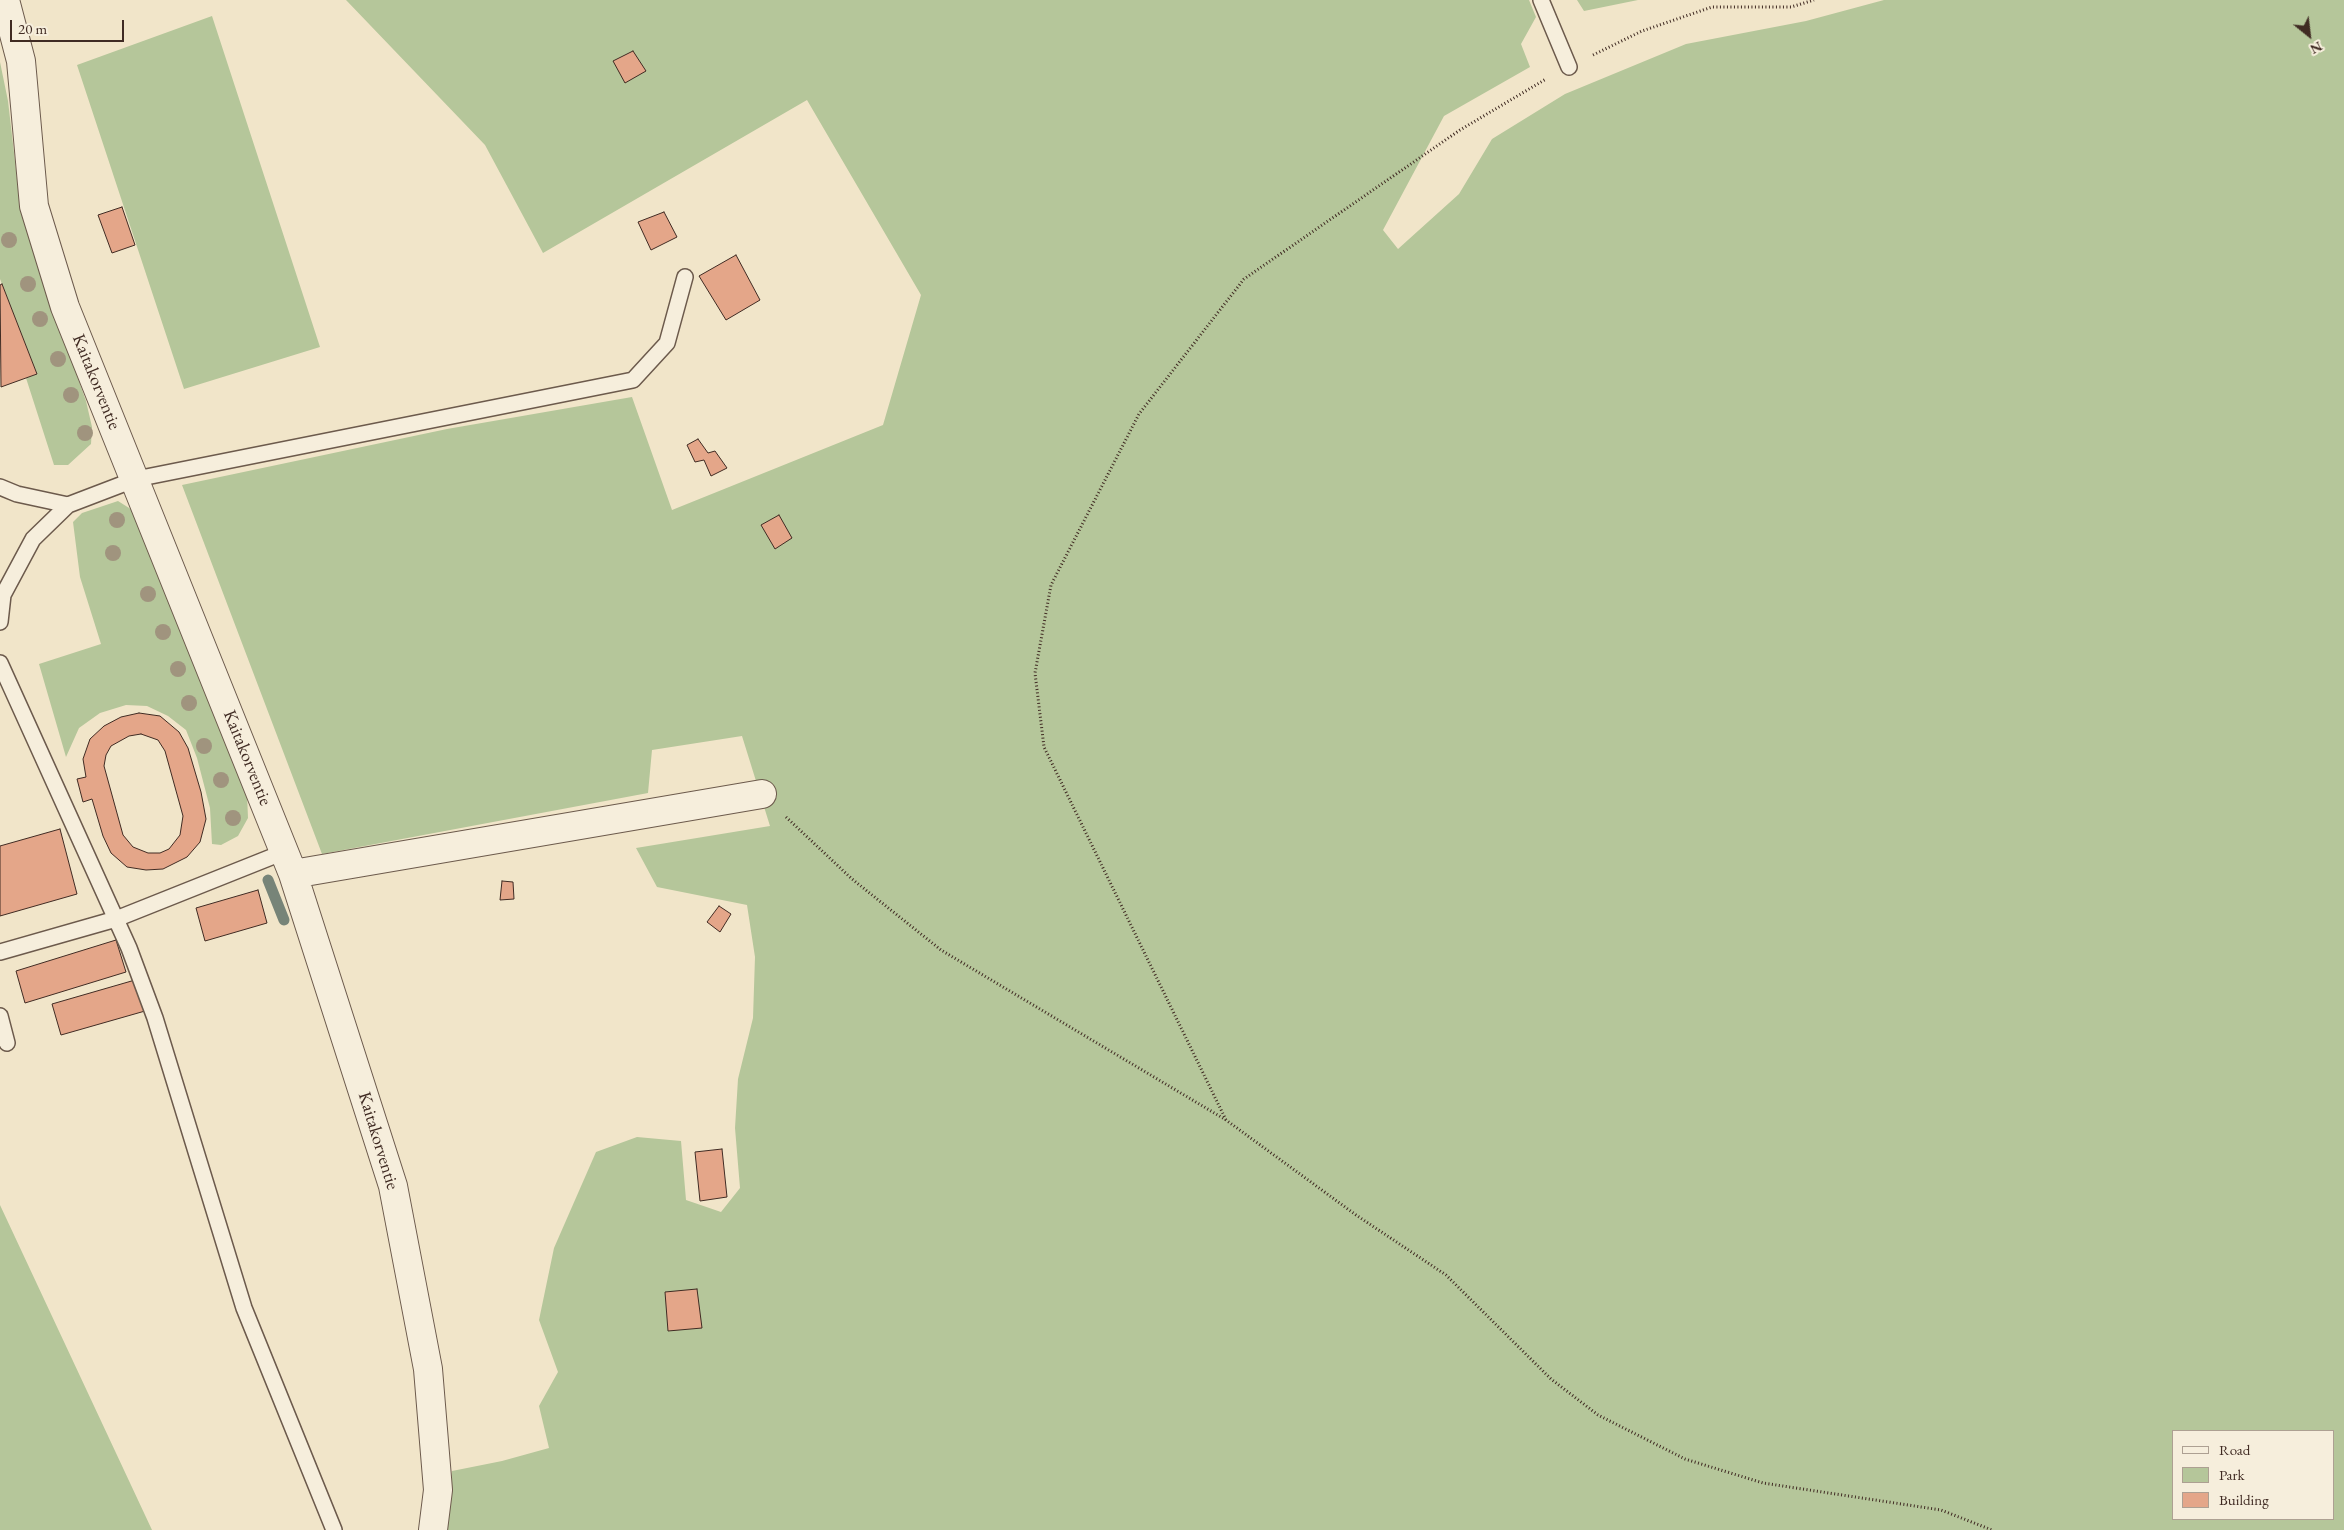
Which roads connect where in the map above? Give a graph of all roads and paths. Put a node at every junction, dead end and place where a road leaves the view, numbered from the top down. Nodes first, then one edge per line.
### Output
1 (6, 0) edge
2 (1541, 0) edge
3 (1814, 0) edge
4 (1570, 67) junction
5 (685, 278) dead end
6 (136, 479) junction
7 (0, 487) edge
8 (68, 505) junction
9 (0, 622) edge
10 (0, 663) edge
11 (762, 794) joint
12 (289, 863) junction
13 (116, 919) junction
14 (0, 952) edge
15 (0, 1016) edge
16 (7, 1043) dead end
17 (1226, 1120) junction
18 (334, 1530) edge
19 (433, 1530) edge
20 (1992, 1530) edge

1 - 6 street, Kaitakorventie
2 - 4 lane
3 - 4 path
4 - 17 path
5 - 6 lane
6 - 8 lane
6 - 12 street, Kaitakorventie
7 - 8 lane
8 - 9 lane
10 - 13 lane
11 - 12 street
11 - 17 path
12 - 13 lane
12 - 19 street, Kaitakorventie
13 - 14 lane
13 - 18 lane
15 - 16 lane
17 - 20 path

